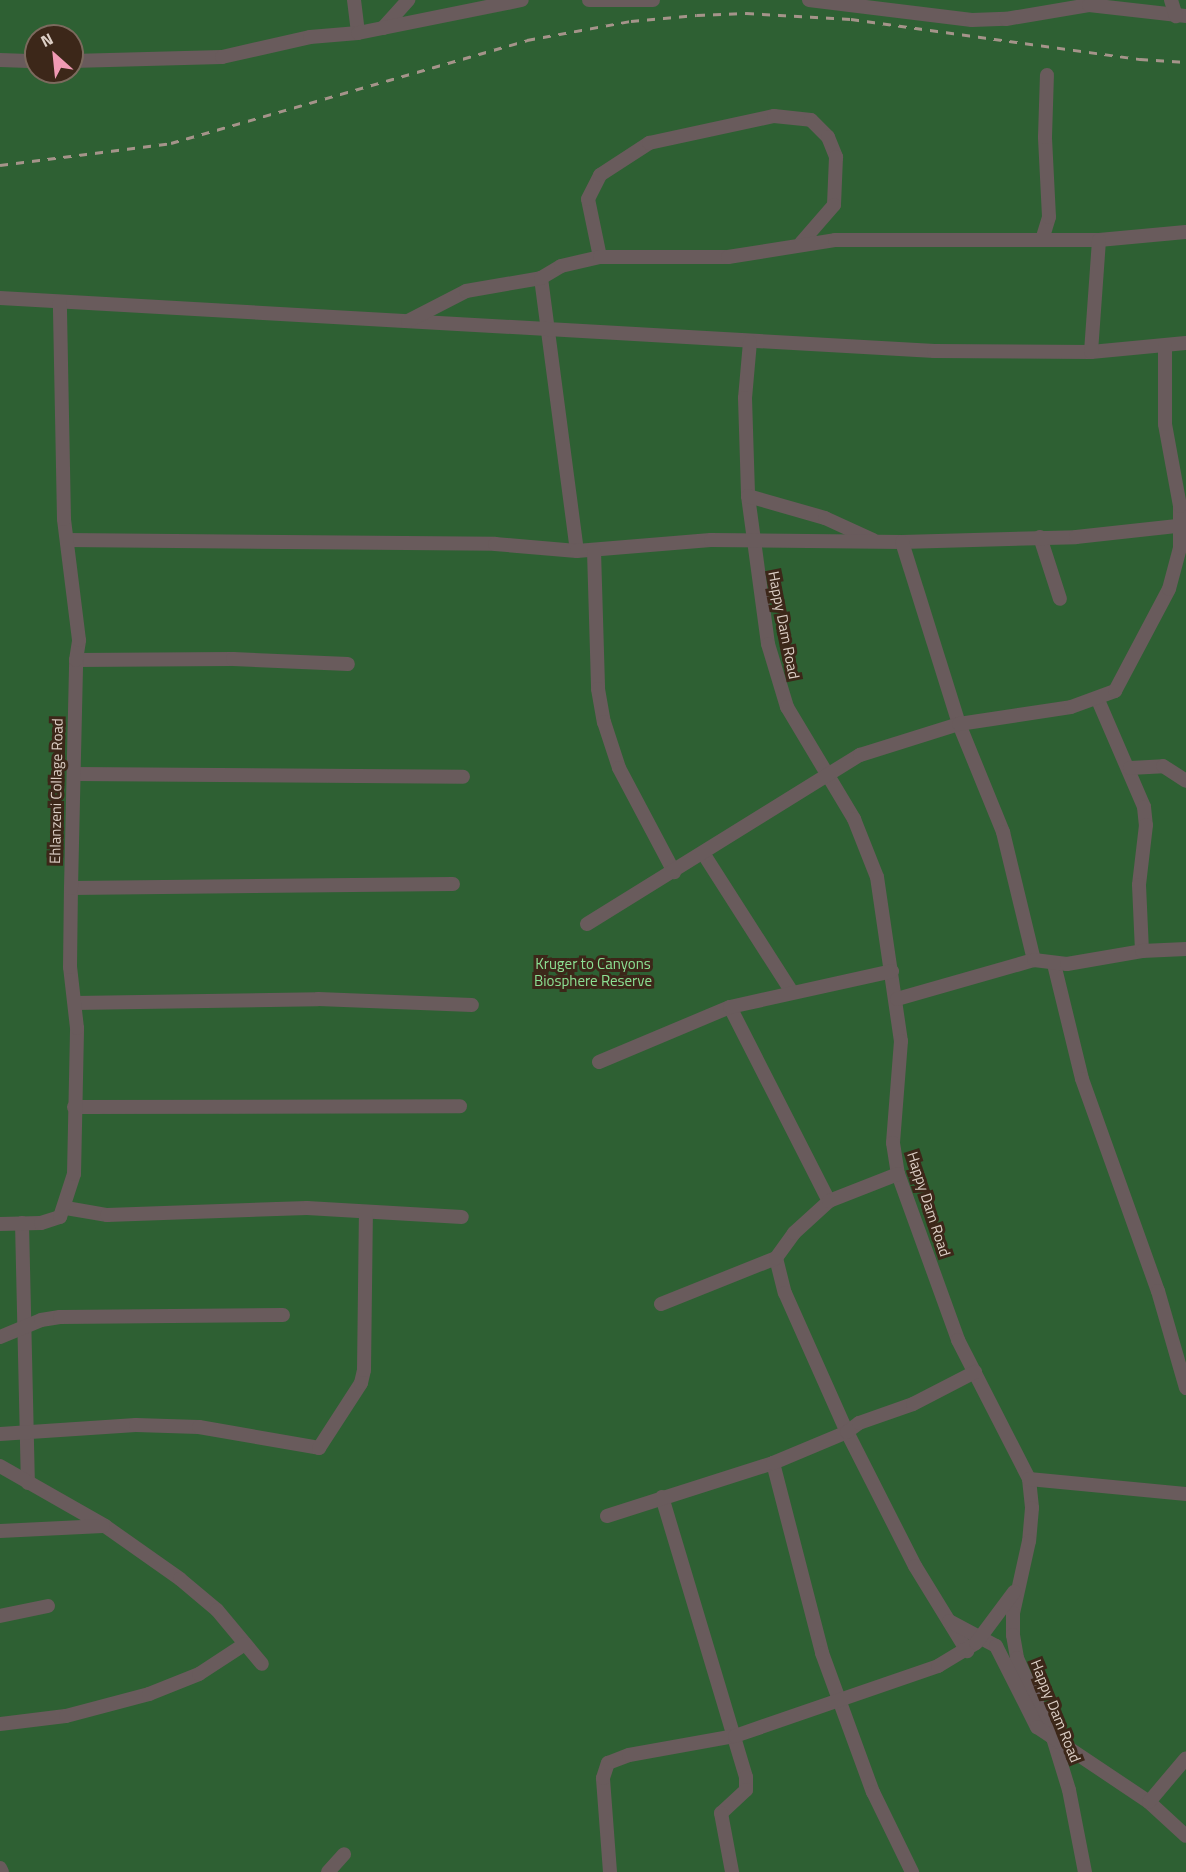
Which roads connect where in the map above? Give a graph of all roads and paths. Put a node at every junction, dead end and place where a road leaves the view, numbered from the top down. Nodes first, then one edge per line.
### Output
1 (354, 0) edge
2 (408, 0) edge
3 (522, 0) edge
4 (588, 0) edge
5 (653, 0) edge
6 (809, 0) edge
7 (1171, 0) edge
8 (1029, 7) edge
9 (1181, 16) edge
10 (383, 28) junction
11 (358, 33) junction
12 (0, 60) edge
13 (24, 61) edge
14 (84, 61) edge
15 (1047, 75) dead end
16 (1186, 232) edge
17 (1042, 240) junction
18 (1099, 240) junction
19 (801, 243) junction
20 (600, 257) junction
21 (541, 278) junction
22 (0, 298) edge
23 (60, 302) junction
24 (408, 322) junction
25 (546, 328) junction
26 (750, 342) junction
27 (1186, 343) edge
28 (1165, 346) junction
29 (1091, 352) junction
30 (748, 496) junction
31 (1184, 526) edge
32 (1040, 537) junction
33 (67, 540) junction
34 (752, 541) junction
35 (876, 542) junction
36 (902, 542) junction
37 (577, 551) junction
38 (594, 551) junction
39 (1060, 599) dead end
40 (76, 660) junction
41 (348, 663) dead end
42 (1098, 700) junction
43 (959, 724) junction
44 (1130, 768) junction
45 (827, 773) junction
46 (75, 774) junction
47 (463, 777) dead end
48 (1186, 781) edge
49 (703, 853) junction
50 (674, 872) junction
51 (453, 884) dead end
52 (71, 888) junction
53 (586, 924) dead end
54 (1186, 949) edge
55 (1142, 951) junction
56 (1034, 960) junction
57 (1054, 964) junction
58 (892, 971) junction
59 (792, 992) junction
60 (897, 999) junction
61 (75, 1003) junction
62 (472, 1005) dead end
63 (730, 1007) junction
64 (599, 1062) dead end
65 (460, 1106) dead end
66 (74, 1107) junction
67 (898, 1174) junction
68 (830, 1202) junction
69 (66, 1208) junction
70 (366, 1212) junction
71 (462, 1217) dead end
72 (22, 1223) junction
73 (0, 1224) edge
74 (776, 1258) junction
75 (661, 1304) dead end
76 (283, 1315) dead end
77 (28, 1326) junction
78 (0, 1337) edge
79 (975, 1372) junction
80 (1186, 1388) edge
81 (27, 1432) junction
82 (847, 1432) junction
83 (0, 1434) edge
84 (773, 1463) junction
85 (0, 1466) edge
86 (1029, 1479) junction
87 (28, 1483) junction
88 (1186, 1494) edge
89 (662, 1497) junction
90 (608, 1516) dead end
91 (105, 1526) junction
92 (0, 1531) edge
93 (1017, 1588) junction
94 (48, 1606) dead end
95 (0, 1616) edge
96 (949, 1621) junction
97 (981, 1637) junction
98 (245, 1644) junction
99 (967, 1651) junction
100 (262, 1664) dead end
101 (840, 1699) junction
102 (0, 1724) edge
103 (735, 1736) junction
104 (1053, 1738) junction
105 (1186, 1758) edge
106 (1149, 1802) junction
107 (1186, 1836) edge
108 (344, 1854) dead end
109 (328, 1872) edge
110 (610, 1872) edge
111 (732, 1872) edge
112 (912, 1872) edge
113 (1085, 1872) edge

1 - 11 street
2 - 10 street
3 - 10 street
4 - 5 street
6 - 8 street
7 - 9 street
8 - 9 street
10 - 11 street
11 - 14 street
12 - 13 street
15 - 17 street
16 - 18 street
17 - 18 street
17 - 19 street
18 - 29 street
19 - 20 street
19 - 20 street
20 - 21 street
21 - 24 street
21 - 25 street
22 - 23 street
23 - 24 street
23 - 33 street, Ehlanzeni Collage Road
24 - 25 street
25 - 26 street
25 - 37 street
26 - 29 street
26 - 30 street, Happy Dam Road
27 - 28 street
28 - 29 street
28 - 31 street
30 - 34 street, Happy Dam Road
30 - 35 street
31 - 32 street
31 - 42 street
32 - 36 street
32 - 39 street
33 - 37 street
33 - 40 street, Ehlanzeni Collage Road
34 - 35 street
34 - 38 street
34 - 45 street, Happy Dam Road
35 - 36 street
36 - 43 street
37 - 38 street
38 - 50 street
40 - 41 street
40 - 46 street, Ehlanzeni Collage Road
42 - 43 street
42 - 44 street
43 - 45 street
43 - 56 street
44 - 48 street
44 - 55 street
45 - 49 street
45 - 58 street, Happy Dam Road
46 - 47 street
46 - 52 street, Ehlanzeni Collage Road
49 - 50 street
49 - 59 street
50 - 53 street
51 - 52 street
52 - 61 street, Ehlanzeni Collage Road
54 - 55 street
55 - 57 street
56 - 57 street
56 - 60 street
57 - 80 street
58 - 59 street
58 - 60 street, Happy Dam Road
59 - 63 street
60 - 67 street, Happy Dam Road
61 - 62 street
61 - 66 street, Ehlanzeni Collage Road
63 - 64 street
63 - 68 street
65 - 66 street
66 - 69 street, Ehlanzeni Collage Road
67 - 68 street
67 - 79 street, Happy Dam Road
68 - 74 street
69 - 70 street
69 - 72 street
70 - 71 street
70 - 81 street
72 - 73 street
72 - 77 street
74 - 75 street
74 - 82 street
76 - 77 street
77 - 78 street
77 - 81 street
79 - 82 street
79 - 86 street, Happy Dam Road
81 - 83 street
81 - 87 street
82 - 84 street
82 - 96 street
84 - 89 street
84 - 101 street
85 - 87 street
86 - 88 street
86 - 93 street, Happy Dam Road
87 - 91 street
89 - 90 street
89 - 103 street
91 - 92 street
91 - 98 street
93 - 97 street
93 - 104 street, Happy Dam Road
94 - 95 street
96 - 97 street
96 - 99 street
97 - 99 street
97 - 104 street
98 - 100 street
98 - 102 street
99 - 101 street
101 - 103 street
101 - 112 street
103 - 110 street
103 - 111 street
104 - 106 street
104 - 113 street, Happy Dam Road
105 - 106 street
106 - 107 street
108 - 109 street

